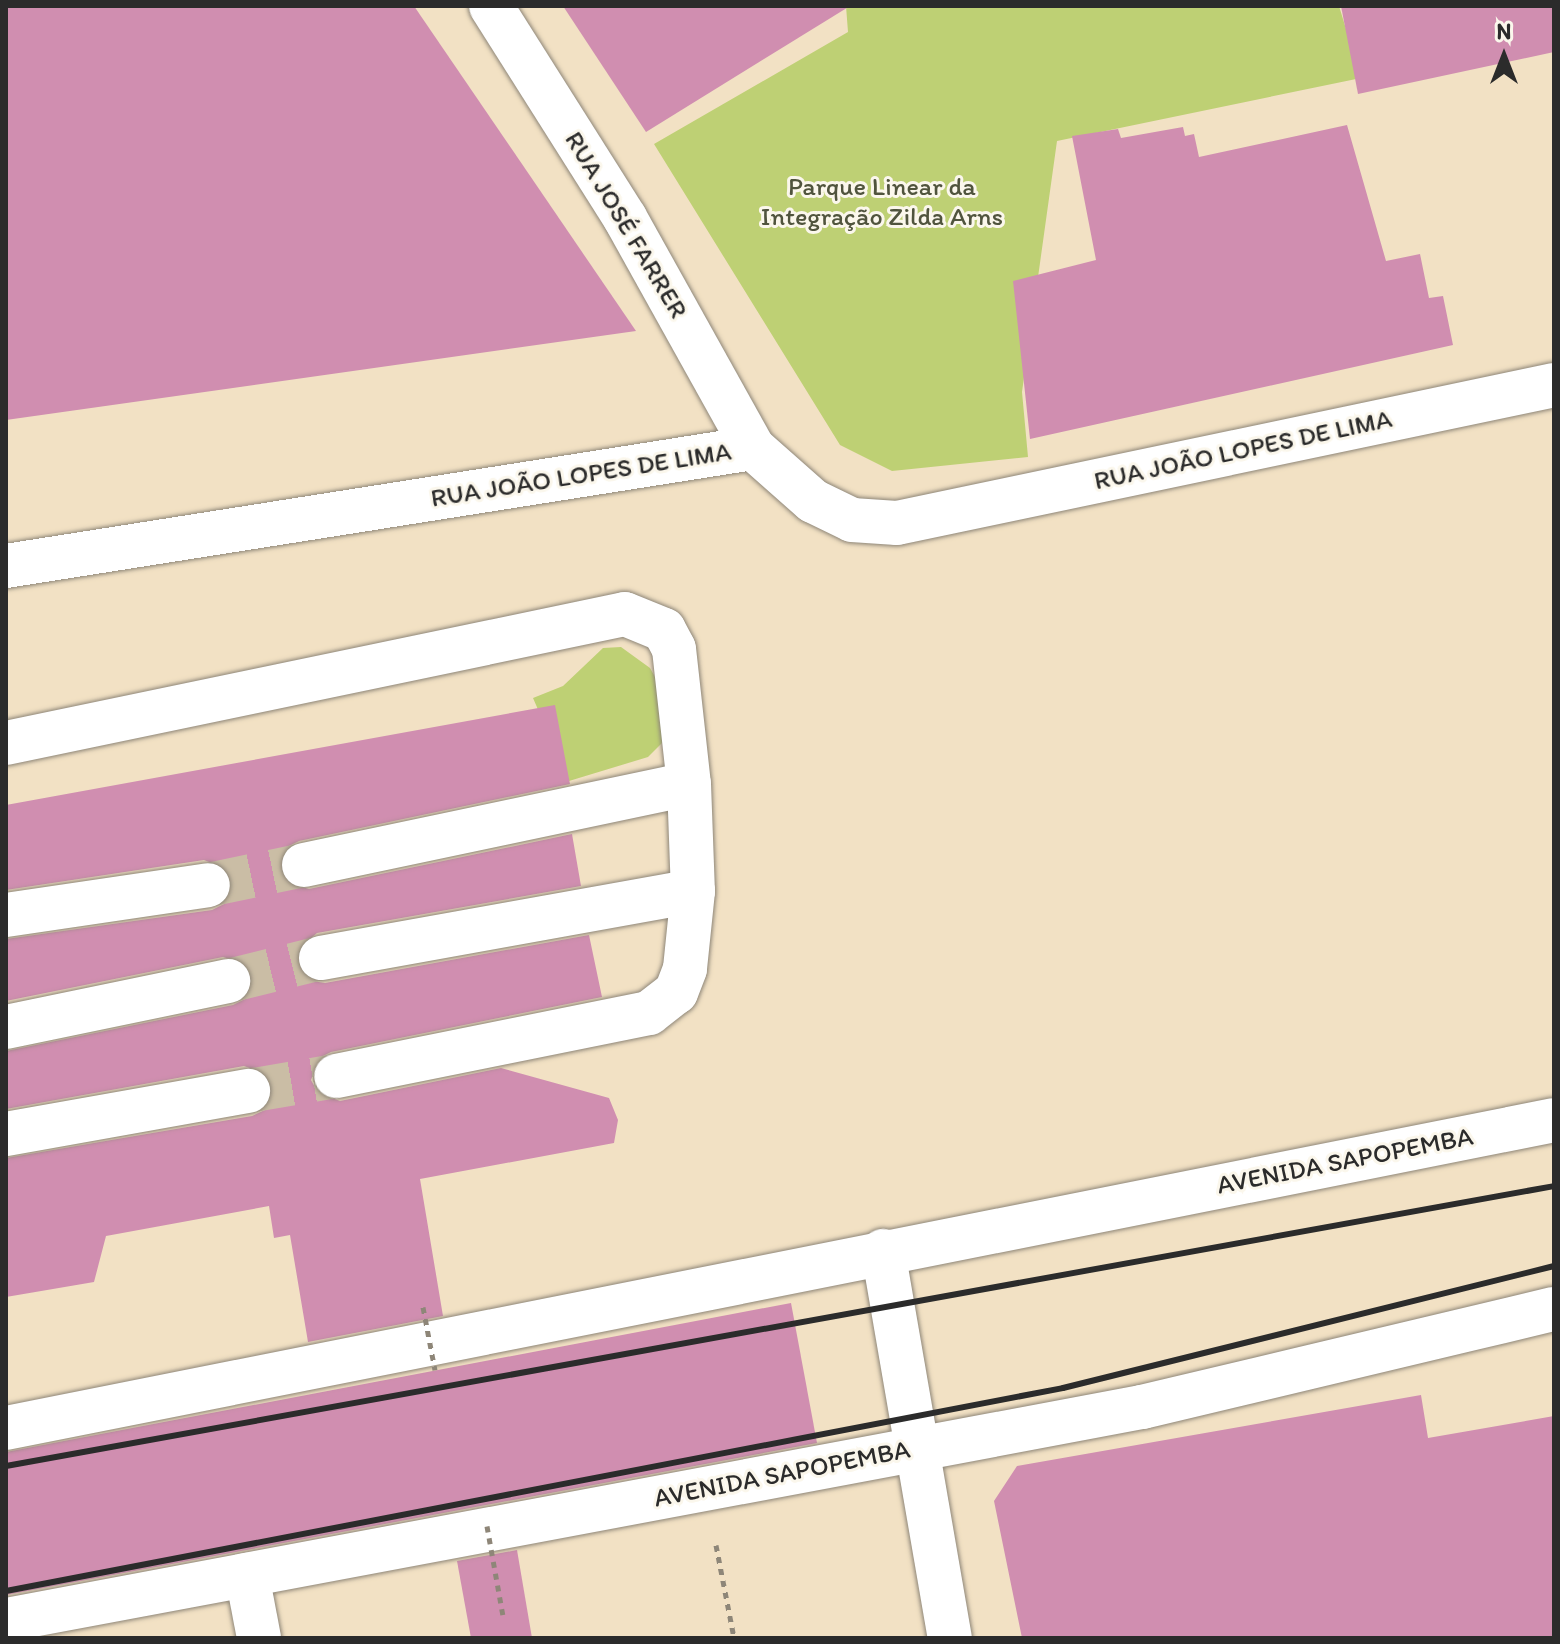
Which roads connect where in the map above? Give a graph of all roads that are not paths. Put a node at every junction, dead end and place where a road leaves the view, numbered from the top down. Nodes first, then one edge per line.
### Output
1 (491, 6) edge
2 (1554, 385) edge
3 (753, 448) junction
4 (6, 566) edge
5 (6, 743) edge
6 (689, 784) junction
7 (304, 865) tunnel mouth
8 (208, 885) tunnel mouth
9 (693, 891) junction
10 (6, 915) edge
11 (321, 958) tunnel mouth
12 (228, 981) tunnel mouth
13 (6, 1027) edge
14 (336, 1076) tunnel mouth
15 (248, 1091) tunnel mouth
16 (1554, 1120) edge
17 (6, 1134) edge
18 (883, 1251) junction
19 (1554, 1309) edge
20 (6, 1428) edge
21 (917, 1449) junction
22 (247, 1575) junction
23 (6, 1620) edge
24 (259, 1638) edge
25 (950, 1638) edge

1 - 3 main road, RUA JOSÉ FARRER
2 - 3 main road, RUA JOÃO LOPES DE LIMA
3 - 4 main road, RUA JOÃO LOPES DE LIMA
5 - 6 main road
6 - 7 main road
6 - 9 main road
8 - 10 main road
9 - 11 main road
9 - 14 main road
12 - 13 main road
15 - 17 main road
16 - 18 main road, AVENIDA SAPOPEMBA
18 - 20 main road, AVENIDA SAPOPEMBA
18 - 21 main road
19 - 21 main road, AVENIDA SAPOPEMBA
21 - 22 main road, AVENIDA SAPOPEMBA
21 - 25 main road
22 - 23 main road, AVENIDA SAPOPEMBA
22 - 24 main road

